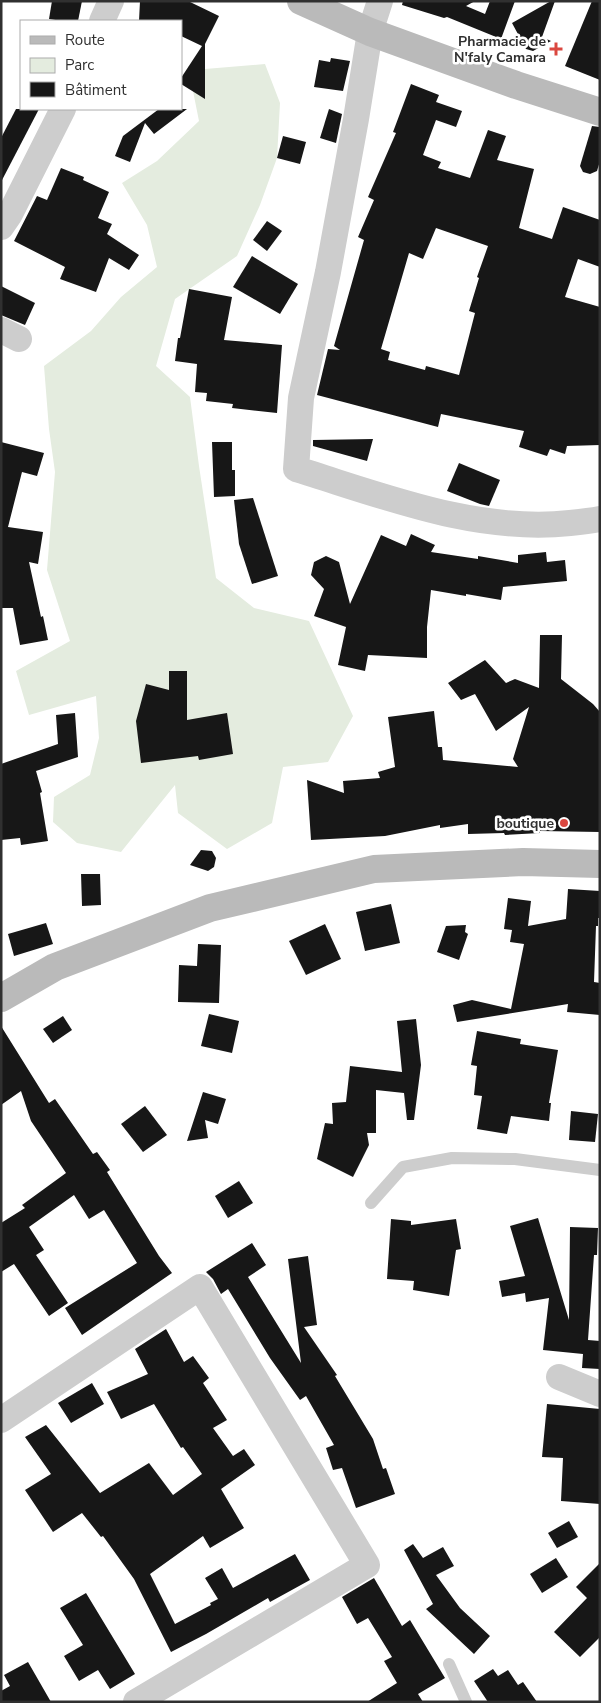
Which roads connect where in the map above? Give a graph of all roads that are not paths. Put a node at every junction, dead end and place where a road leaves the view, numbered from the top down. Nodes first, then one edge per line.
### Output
1 (110, 1) edge
2 (301, 1) edge
3 (380, 1) edge
4 (102, 20) edge
5 (370, 32) junction
6 (62, 110) edge
7 (600, 112) edge
8 (1, 227) edge
9 (600, 519) edge
10 (600, 864) edge
11 (1, 998) edge
12 (600, 1170) edge
13 (371, 1203) dead end
14 (559, 1377) dead end
15 (600, 1394) edge
16 (1, 1420) edge
17 (449, 1664) dead end
18 (136, 1702) edge
19 (466, 1702) edge

1 - 4 street
2 - 5 street
3 - 5 street
5 - 7 street
5 - 9 street
6 - 8 street
10 - 11 street
12 - 13 lane
14 - 15 street
16 - 18 street
17 - 19 lane

